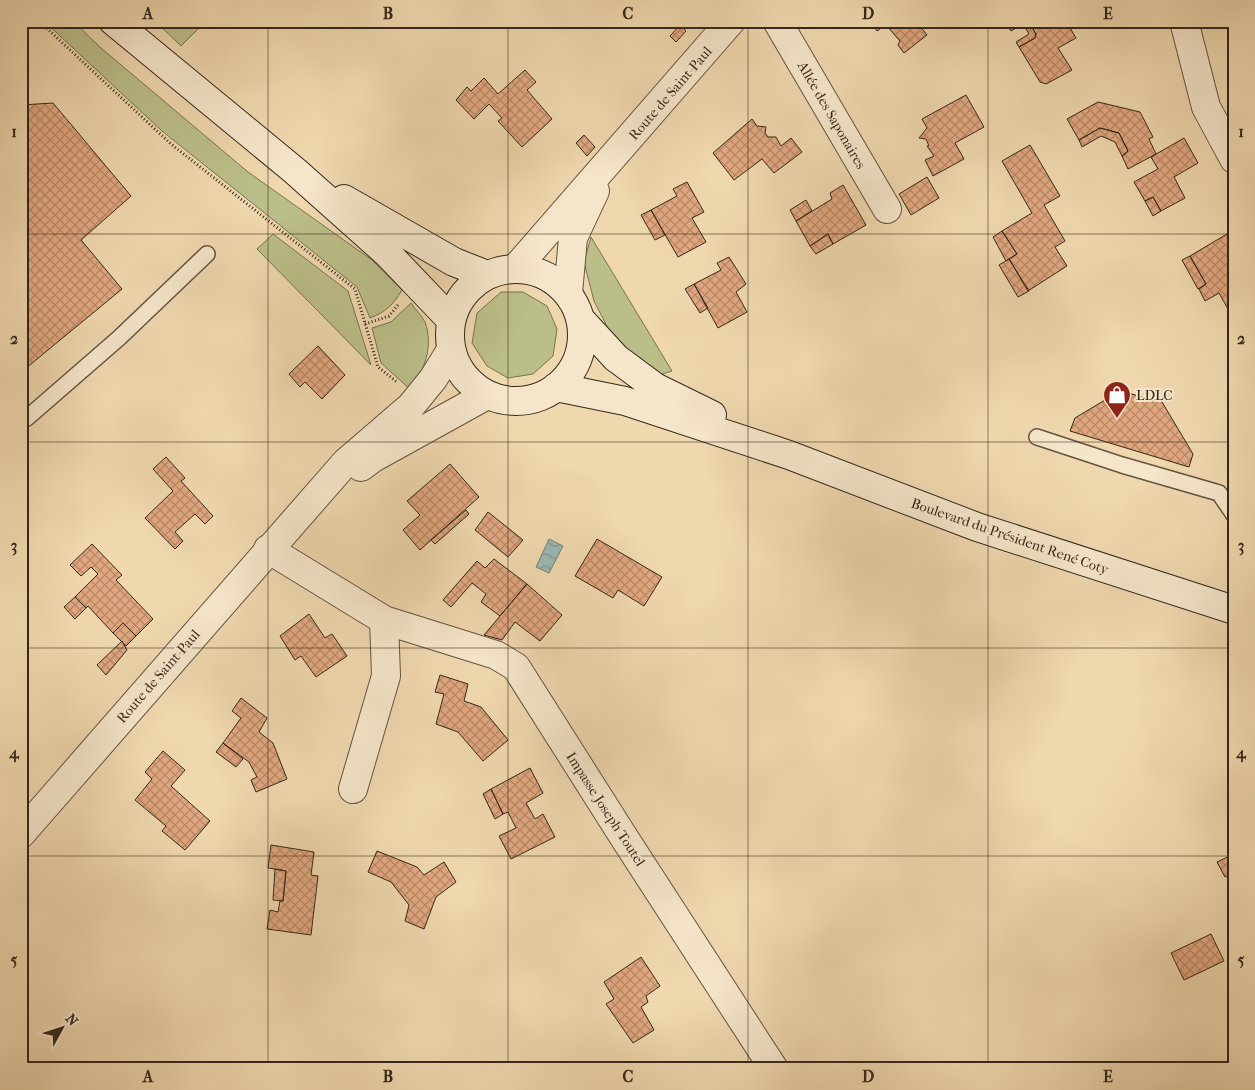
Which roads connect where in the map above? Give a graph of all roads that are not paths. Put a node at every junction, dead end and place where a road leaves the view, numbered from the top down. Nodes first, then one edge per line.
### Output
1 (113, 21) edge
2 (731, 21) edge
3 (777, 21) edge
4 (1184, 21) edge
5 (1234, 159) edge
6 (608, 165) junction
7 (295, 171) junction
8 (886, 209) dead end
9 (207, 254) dead end
10 (516, 268) junction
11 (487, 275) junction
12 (568, 294) junction
13 (451, 320) junction
14 (581, 320) junction
15 (451, 350) junction
16 (556, 387) junction
17 (487, 395) junction
18 (21, 419) edge
19 (1037, 437) dead end
20 (789, 454) junction
21 (1234, 515) edge
22 (295, 518) junction
23 (268, 550) junction
24 (1234, 610) edge
25 (384, 620) junction
26 (353, 789) dead end
27 (21, 834) edge
28 (774, 1069) edge

1 - 7 street
2 - 6 street, Route de Saint-Paul
3 - 8 street, Allée des Saponaires
4 - 5 street
6 - 10 street, Route de Saint-Paul
6 - 12 street, Route de Saint-Paul
7 - 11 street
7 - 13 street
9 - 18 lane
10 - 11 street
10 - 12 street
11 - 13 street
12 - 14 street
13 - 15 street
14 - 16 street
14 - 20 street, Boulevard du Président René Coty
15 - 17 street
15 - 22 street, Route de Saint-Paul
16 - 17 street
16 - 20 street, Boulevard du Président René Coty
17 - 22 street, Route de Saint-Paul
19 - 21 lane
20 - 24 street, Boulevard du Président René Coty
22 - 23 street, Route de Saint-Paul
23 - 25 street, Impasse Joseph Toutel
23 - 27 street, Route de Saint-Paul
25 - 26 street
25 - 28 street, Impasse Joseph Toutel

